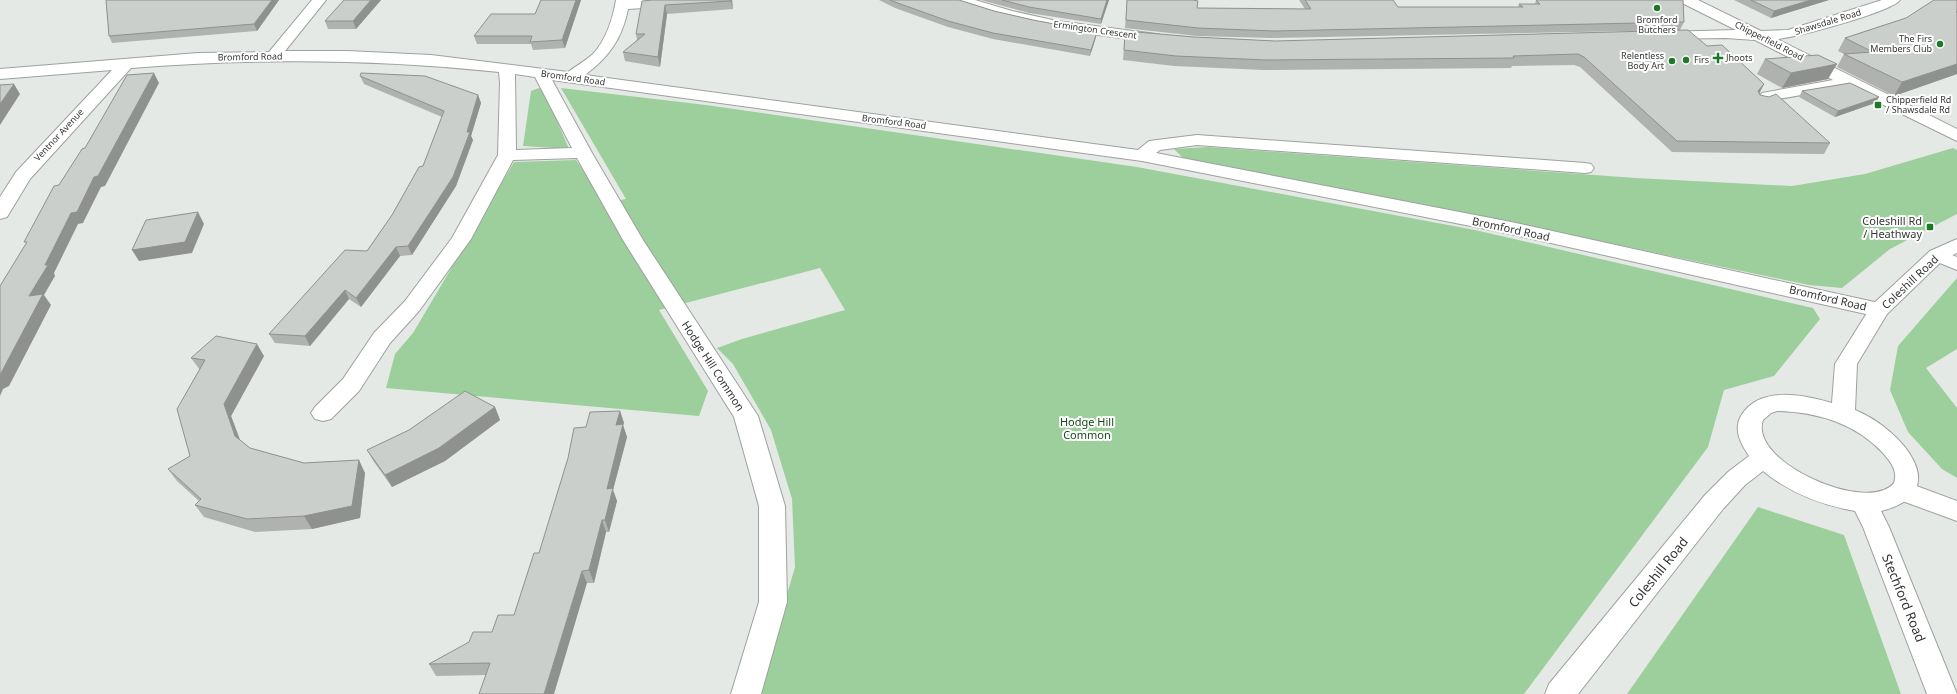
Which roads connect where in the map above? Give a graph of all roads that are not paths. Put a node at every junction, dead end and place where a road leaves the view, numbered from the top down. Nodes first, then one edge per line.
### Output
1 (319, 0) edge
2 (708, 0) edge
3 (961, 0) edge
4 (1687, 0) edge
5 (1893, 0) edge
6 (623, 3) edge
7 (1648, 36) edge
8 (1760, 36) junction
9 (1171, 40) edge
10 (273, 56) junction
11 (126, 64) junction
12 (506, 68) junction
13 (541, 73) junction
14 (0, 74) edge
15 (572, 77) junction
16 (1849, 82) junction
17 (1762, 102) edge
18 (1957, 136) edge
19 (583, 153) junction
20 (506, 154) junction
21 (1142, 156) junction
22 (1585, 168) dead end
23 (0, 213) edge
24 (1957, 245) edge
25 (1937, 255) junction
26 (1957, 264) edge
27 (1879, 310) junction
28 (323, 413) dead end
29 (1843, 415) junction
30 (1764, 458) junction
31 (1903, 491) junction
32 (1863, 502) junction
33 (1957, 511) edge
34 (746, 694) edge
35 (1560, 694) edge
36 (1942, 694) edge

1 - 10 street
2 - 6 street
3 - 9 street, Ermington Crescent
4 - 8 street, Chipperfield Road
5 - 8 street, Shawsdale Road
6 - 15 street
7 - 8 street
8 - 16 street, Chipperfield Road
10 - 11 street, Bromford Road
10 - 12 street, Bromford Road
11 - 14 street, Bromford Road
11 - 23 street, Ventnor Avenue
12 - 13 street, Bromford Road
12 - 20 street
13 - 15 street, Bromford Road
13 - 19 street, Hodge Hill Common
15 - 21 street, Bromford Road
16 - 17 street
16 - 18 street, Chipperfield Road
19 - 20 street
19 - 34 street, Hodge Hill Common
20 - 28 street
21 - 22 street
21 - 27 street, Bromford Road
24 - 25 street, Coleshill Road
25 - 26 street
25 - 27 street, Coleshill Road
27 - 29 street, Coleshill Road
29 - 30 street
29 - 31 street
30 - 32 street
30 - 35 street, Coleshill Road
31 - 32 street
31 - 33 street
32 - 36 street, Stechford Road

